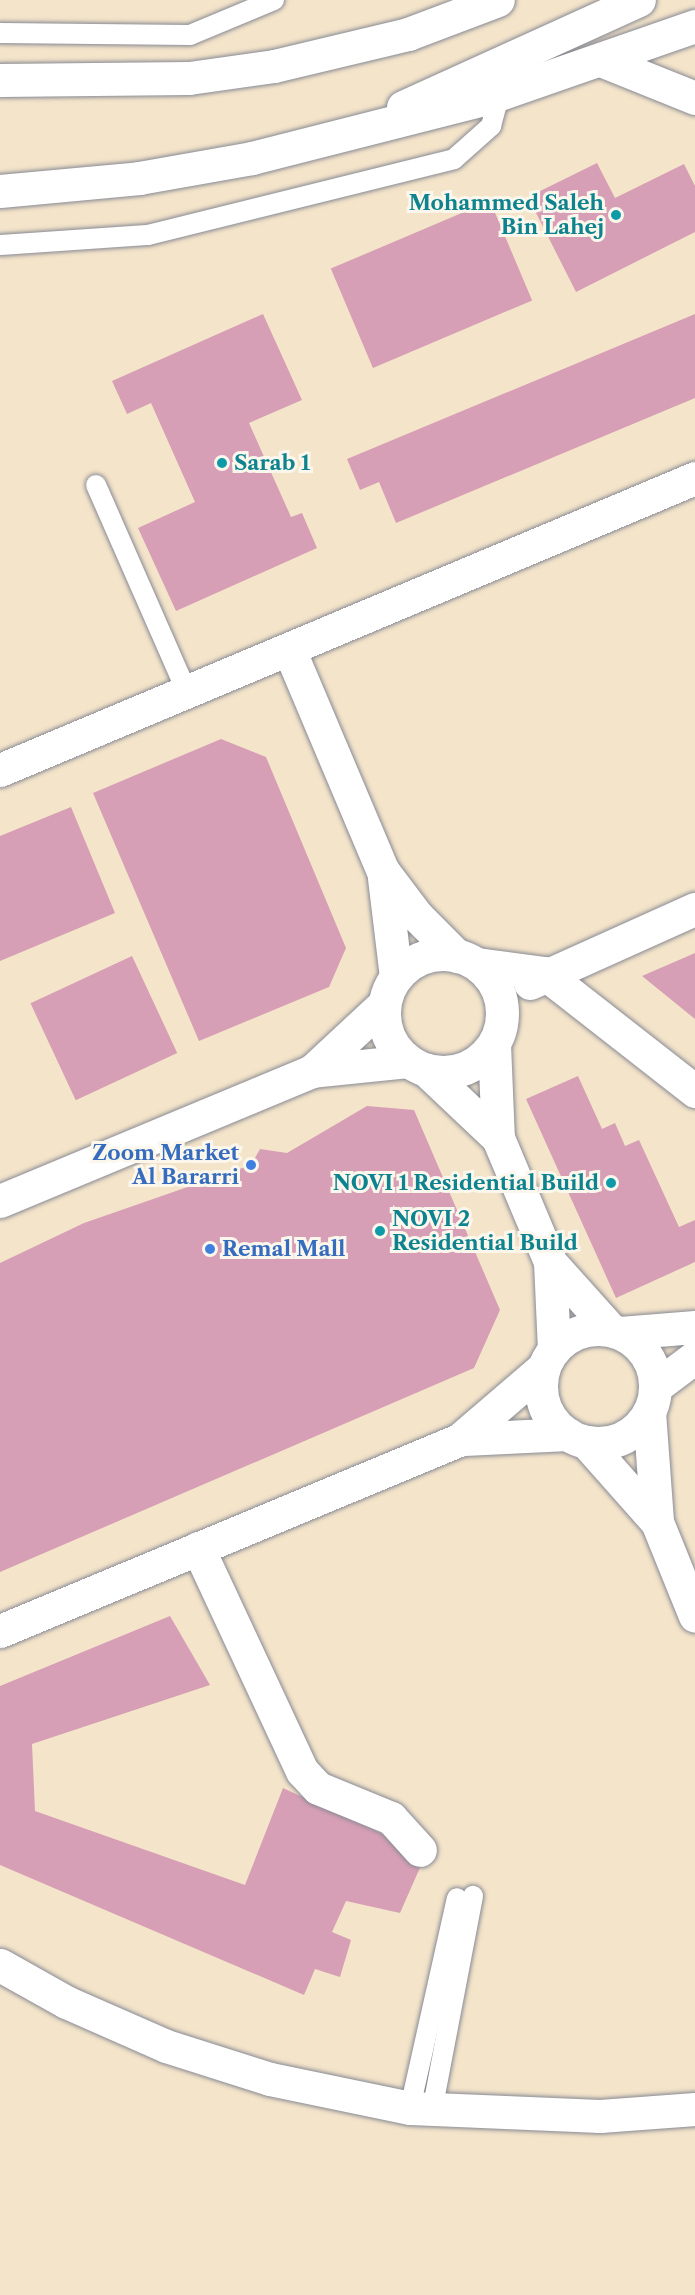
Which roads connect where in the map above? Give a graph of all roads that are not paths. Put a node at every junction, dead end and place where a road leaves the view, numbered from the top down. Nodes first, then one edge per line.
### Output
1 (274, 0) edge
2 (498, 0) edge
3 (639, 0) edge
4 (695, 26) edge
5 (0, 33) edge
6 (603, 61) junction
7 (0, 80) edge
8 (500, 93) junction
9 (695, 98) edge
10 (362, 130) junction
11 (0, 191) edge
12 (0, 245) edge
13 (695, 478) edge
14 (96, 485) dead end
15 (289, 649) junction
16 (187, 692) junction
17 (0, 770) edge
18 (383, 871) junction
19 (695, 909) edge
20 (467, 960) junction
21 (544, 973) junction
22 (390, 991) junction
23 (498, 1031) junction
24 (417, 1066) junction
25 (312, 1071) junction
26 (695, 1091) edge
27 (498, 1138) junction
28 (0, 1201) edge
29 (550, 1262) junction
30 (695, 1327) edge
31 (616, 1331) junction
32 (695, 1357) edge
33 (549, 1358) junction
34 (652, 1400) junction
35 (577, 1438) junction
36 (459, 1440) junction
37 (657, 1522) junction
38 (198, 1548) junction
39 (695, 1616) edge
40 (0, 1631) edge
41 (420, 1850) dead end
42 (465, 1897) dead end
43 (0, 1965) edge
44 (695, 2109) edge
45 (421, 2110) junction

1 - 5 lane
2 - 7 street
3 - 10 street
4 - 6 street
6 - 8 street
6 - 9 street
8 - 10 street
8 - 12 lane
10 - 11 street
13 - 15 street
14 - 16 lane
15 - 16 street
15 - 18 street
16 - 17 street
18 - 20 street
18 - 22 street
19 - 21 street
20 - 21 street
20 - 22 street
20 - 23 street
21 - 23 street
21 - 26 street
22 - 24 street
22 - 25 street
23 - 24 street
23 - 27 street
24 - 25 street
24 - 27 street
25 - 28 street
27 - 29 street
29 - 31 street
29 - 33 street
30 - 31 street
31 - 33 street
31 - 34 street
32 - 34 street
33 - 35 street
33 - 36 street
34 - 35 street
34 - 37 street
35 - 36 street
35 - 37 street
36 - 38 street
37 - 39 street
38 - 40 street
38 - 41 street
42 - 45 lane
43 - 45 street
44 - 45 street

